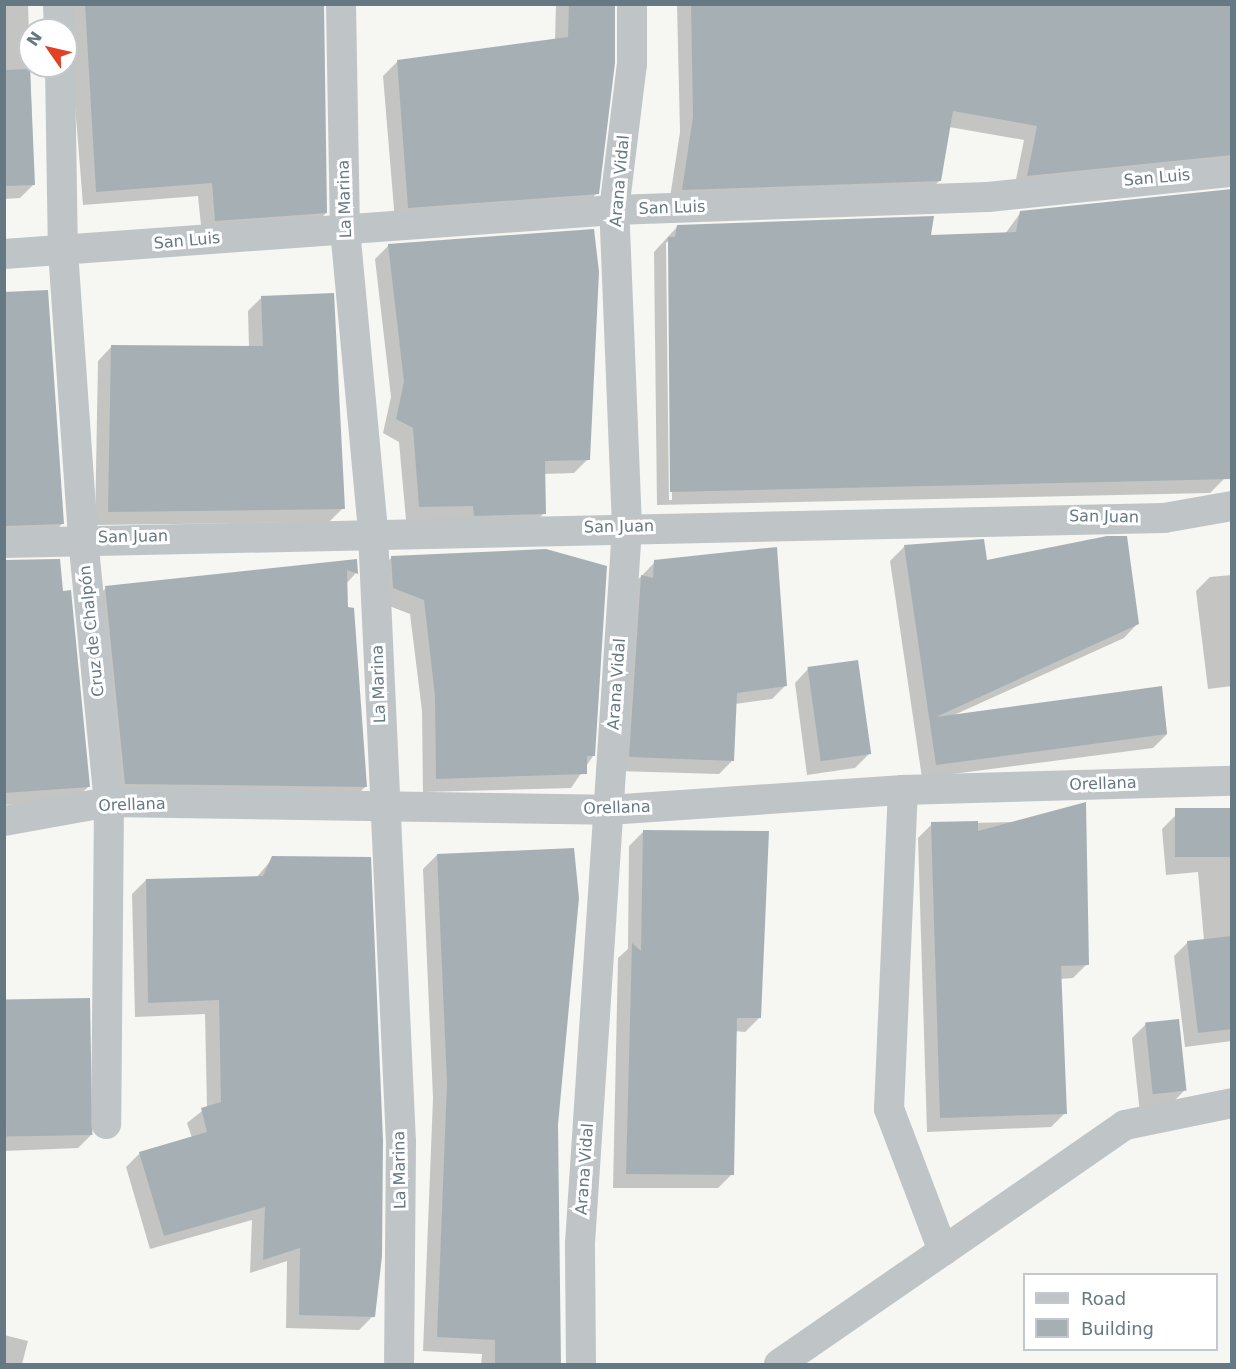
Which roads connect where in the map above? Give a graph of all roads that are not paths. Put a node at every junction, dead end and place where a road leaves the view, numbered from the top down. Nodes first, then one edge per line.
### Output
1 (340, 4) edge
2 (632, 4) edge
3 (60, 78) edge
4 (1232, 172) edge
5 (614, 210) junction
6 (345, 229) junction
7 (63, 251) junction
8 (4, 254) edge
9 (1232, 506) edge
10 (627, 527) junction
11 (373, 532) junction
12 (83, 538) junction
13 (4, 543) edge
14 (1232, 781) edge
15 (903, 790) junction
16 (109, 802) junction
17 (384, 808) junction
18 (608, 810) junction
19 (4, 821) edge
20 (1232, 1103) edge
21 (106, 1124) dead end
22 (943, 1251) junction
23 (399, 1365) edge
24 (581, 1365) edge
25 (780, 1365) edge

1 - 6 street, La Marina
2 - 5 street, Arana Vidal
3 - 7 street, Cruz de Chalpón
4 - 5 street, San Luis
5 - 6 street, San Luis
5 - 10 street, Arana Vidal
6 - 7 street, San Luis
6 - 11 street, La Marina
7 - 8 street, San Luis
7 - 12 street, Cruz de Chalpón
9 - 10 street, San Juan
10 - 11 street, San Juan
10 - 18 street, Arana Vidal
11 - 12 street, San Juan
11 - 17 street, La Marina
12 - 13 street, San Juan
12 - 16 street, Cruz de Chalpón
14 - 15 street, Orellana
15 - 18 street, Orellana
15 - 22 street
16 - 17 street, Orellana
16 - 19 street, Orellana
16 - 21 street, Cruz de Chalpón
17 - 18 street, Orellana
17 - 23 street, La Marina
18 - 24 street, Arana Vidal
20 - 22 street
22 - 25 street

